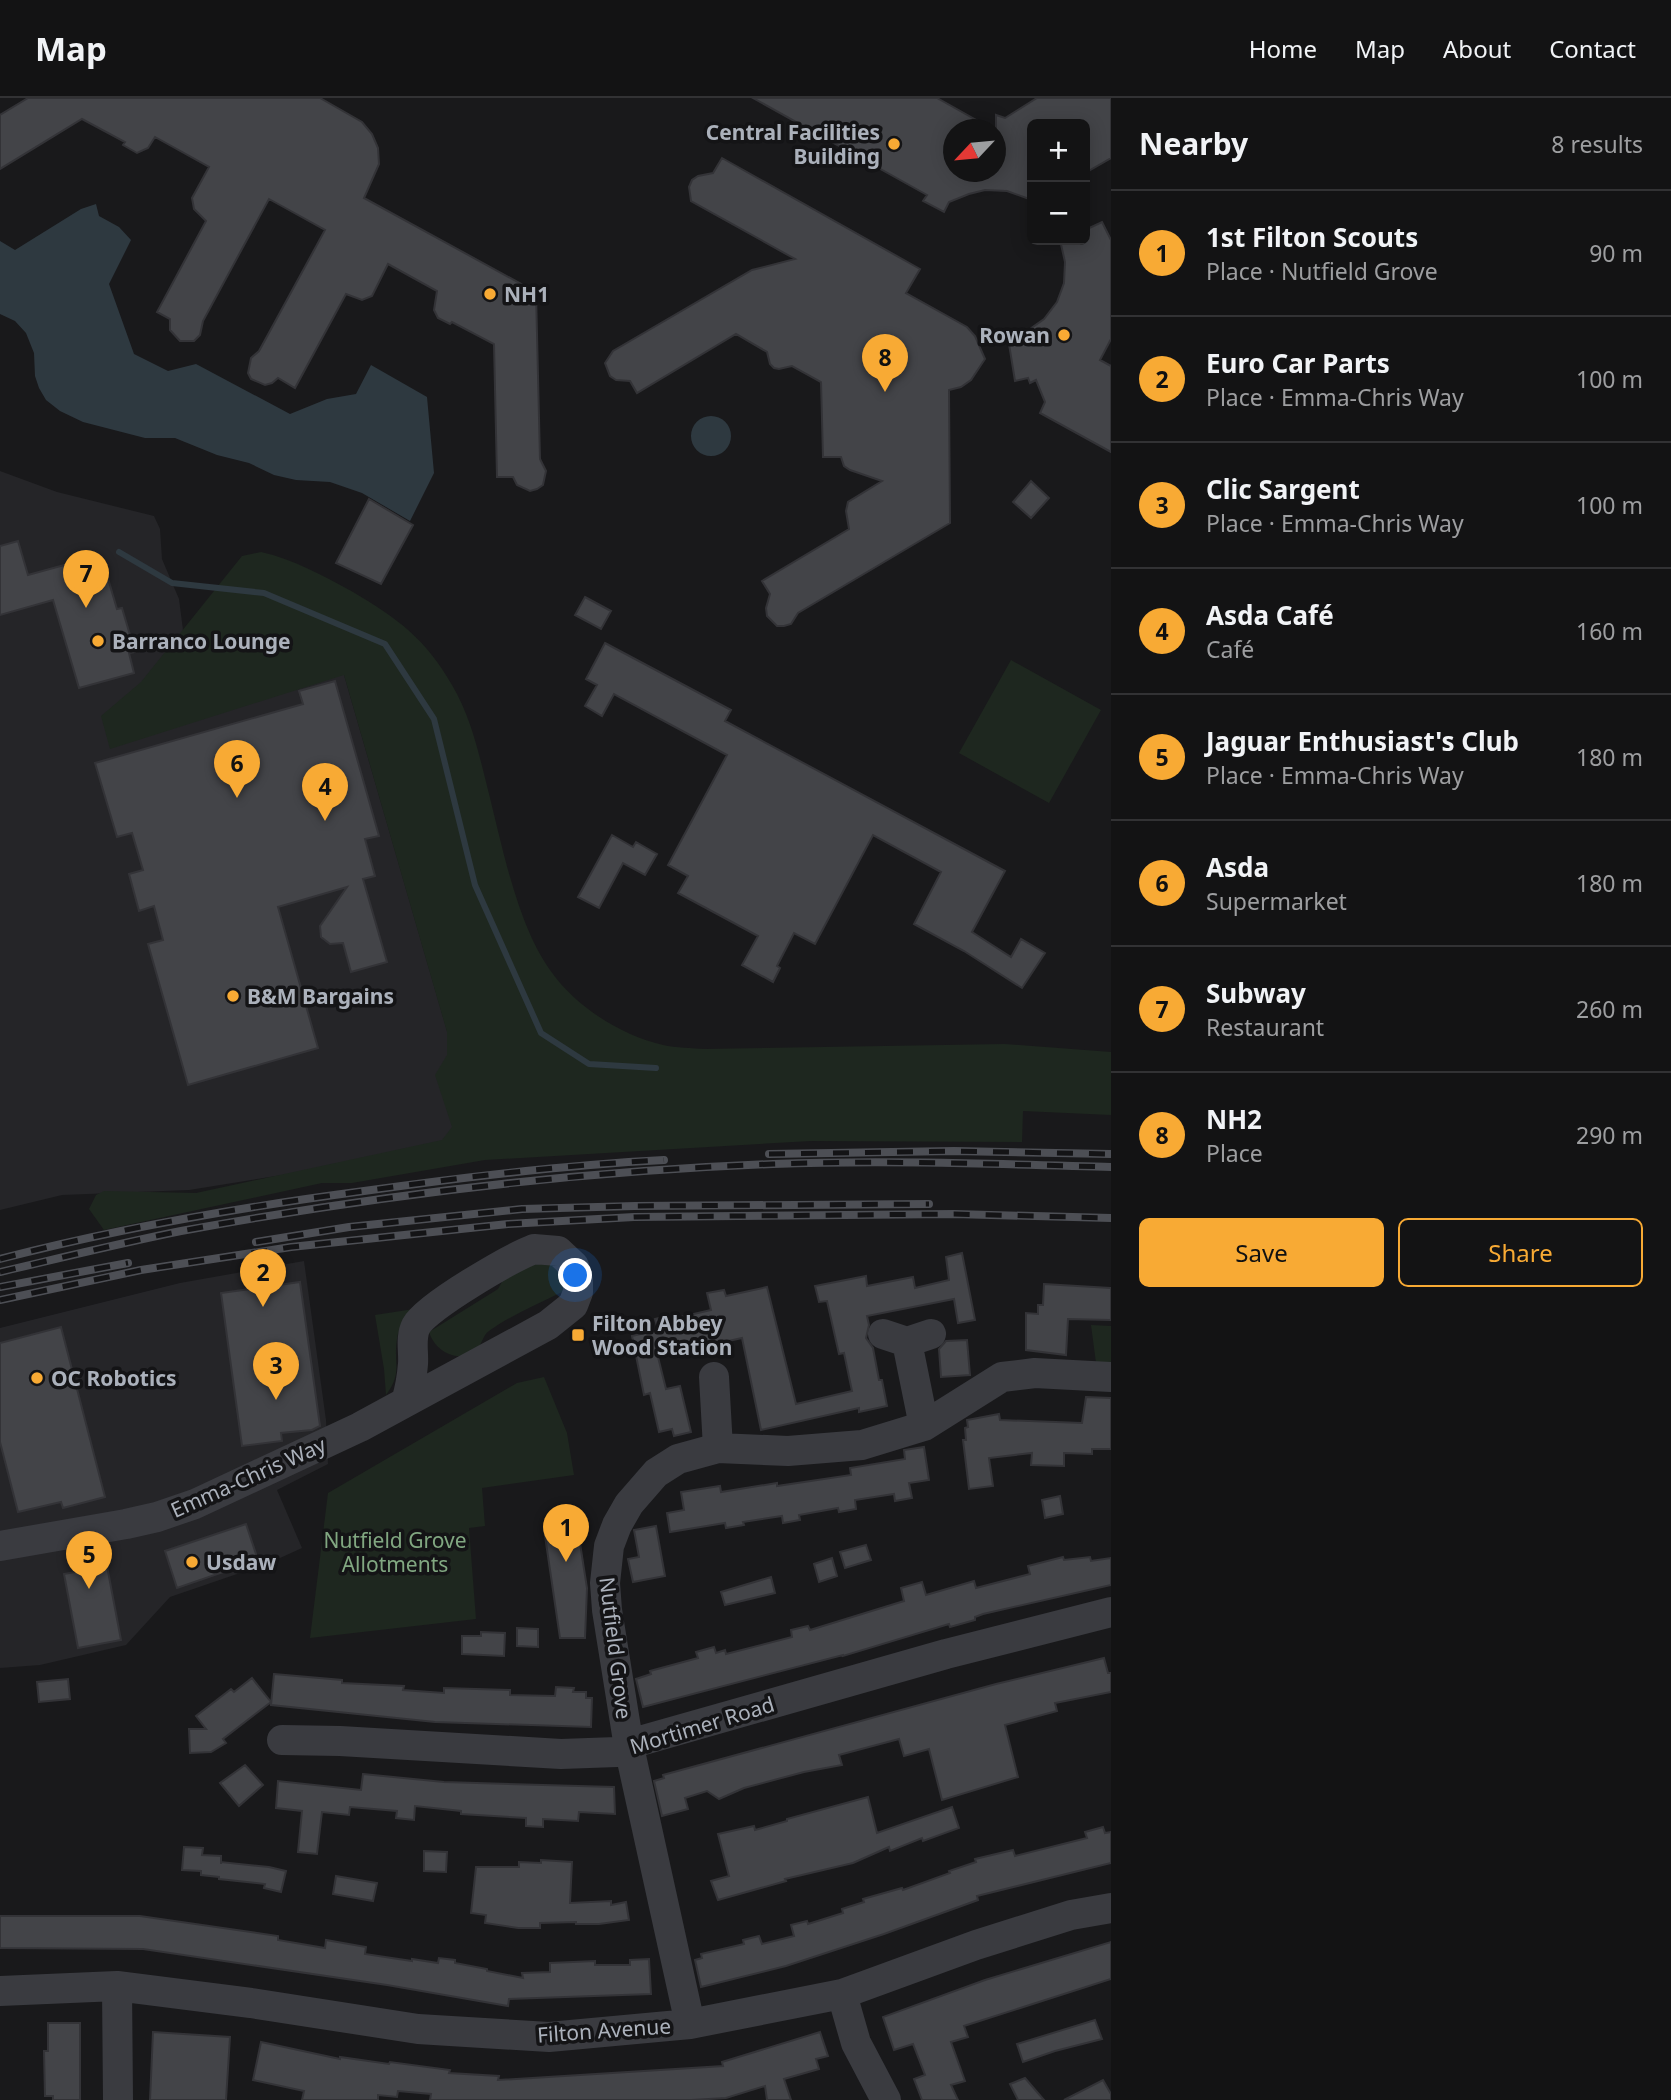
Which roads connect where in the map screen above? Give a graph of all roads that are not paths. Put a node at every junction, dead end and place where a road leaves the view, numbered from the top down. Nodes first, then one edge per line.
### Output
1 (907, 1337) dead end
2 (413, 1364) junction
3 (460, 1372) junction
4 (712, 1373) dead end
5 (1111, 1377) edge
6 (406, 1402) junction
7 (924, 1426) junction
8 (718, 1448) junction
9 (0, 1546) edge
10 (1111, 1612) edge
11 (282, 1740) dead end
12 (629, 1747) junction
13 (1111, 1908) edge
14 (117, 1986) junction
15 (0, 1991) edge
16 (842, 1994) junction
17 (690, 2024) junction
18 (118, 2100) edge
19 (887, 2100) edge

1 - 7 street
2 - 3 street
2 - 3 street, Emma-Chris Way
2 - 6 street, Emma-Chris Way
3 - 6 street, Emma-Chris Way
4 - 8 street
5 - 7 street, Nutfield Grove
6 - 9 street, Emma-Chris Way
7 - 8 street, Nutfield Grove
8 - 12 street, Nutfield Grove
10 - 12 street, Mortimer Road
11 - 12 street, Mortimer Road
12 - 17 street, Nutfield Grove
13 - 16 street, Filton Avenue
14 - 15 street, Filton Avenue
14 - 17 street, Filton Avenue
14 - 18 street
16 - 17 street, Filton Avenue
16 - 19 street

